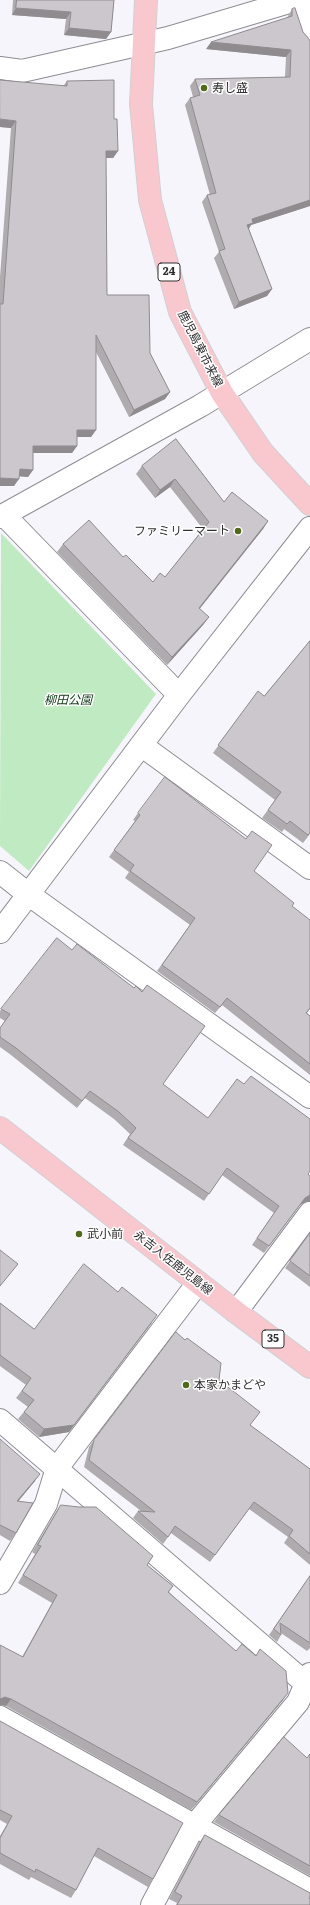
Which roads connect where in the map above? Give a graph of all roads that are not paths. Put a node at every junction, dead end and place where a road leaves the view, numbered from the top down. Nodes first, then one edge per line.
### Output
1 (146, 0) edge
2 (296, 0) edge
3 (299, 0) edge
4 (310, 35) edge
5 (143, 43) junction
6 (0, 68) edge
7 (310, 339) edge
8 (222, 393) junction
9 (310, 504) edge
10 (2, 516) edge
11 (310, 528) edge
12 (179, 696) junction
13 (141, 745) junction
14 (309, 866) edge
15 (0, 872) edge
16 (28, 894) junction
17 (0, 932) edge
18 (310, 1097) edge
19 (0, 1128) edge
20 (310, 1213) edge
21 (198, 1283) junction
22 (236, 1312) junction
23 (310, 1367) edge
24 (0, 1420) edge
25 (56, 1468) junction
26 (0, 1584) edge
27 (309, 1682) edge
28 (0, 1718) edge
29 (194, 1826) junction
30 (310, 1890) edge
31 (152, 1905) edge

1 - 5 main road, 鹿児島東市来線 / 24
2 - 5 street
3 - 4 street
5 - 6 street
5 - 8 main road, 鹿児島東市来線 / 24
7 - 8 street
8 - 9 main road, 鹿児島東市来線 / 24
8 - 10 street
10 - 12 street
11 - 12 street
12 - 13 street
13 - 14 street
13 - 16 street
15 - 16 street
16 - 17 street
16 - 18 street
19 - 21 main road, 永吉入佐鹿児島線 / 35
20 - 22 street
21 - 22 main road, 永吉入佐鹿児島線 / 35
21 - 25 street
22 - 23 main road, 永吉入佐鹿児島線 / 35
24 - 25 street
25 - 26 street
25 - 27 street
27 - 29 street
28 - 29 street
29 - 30 street
29 - 31 street

